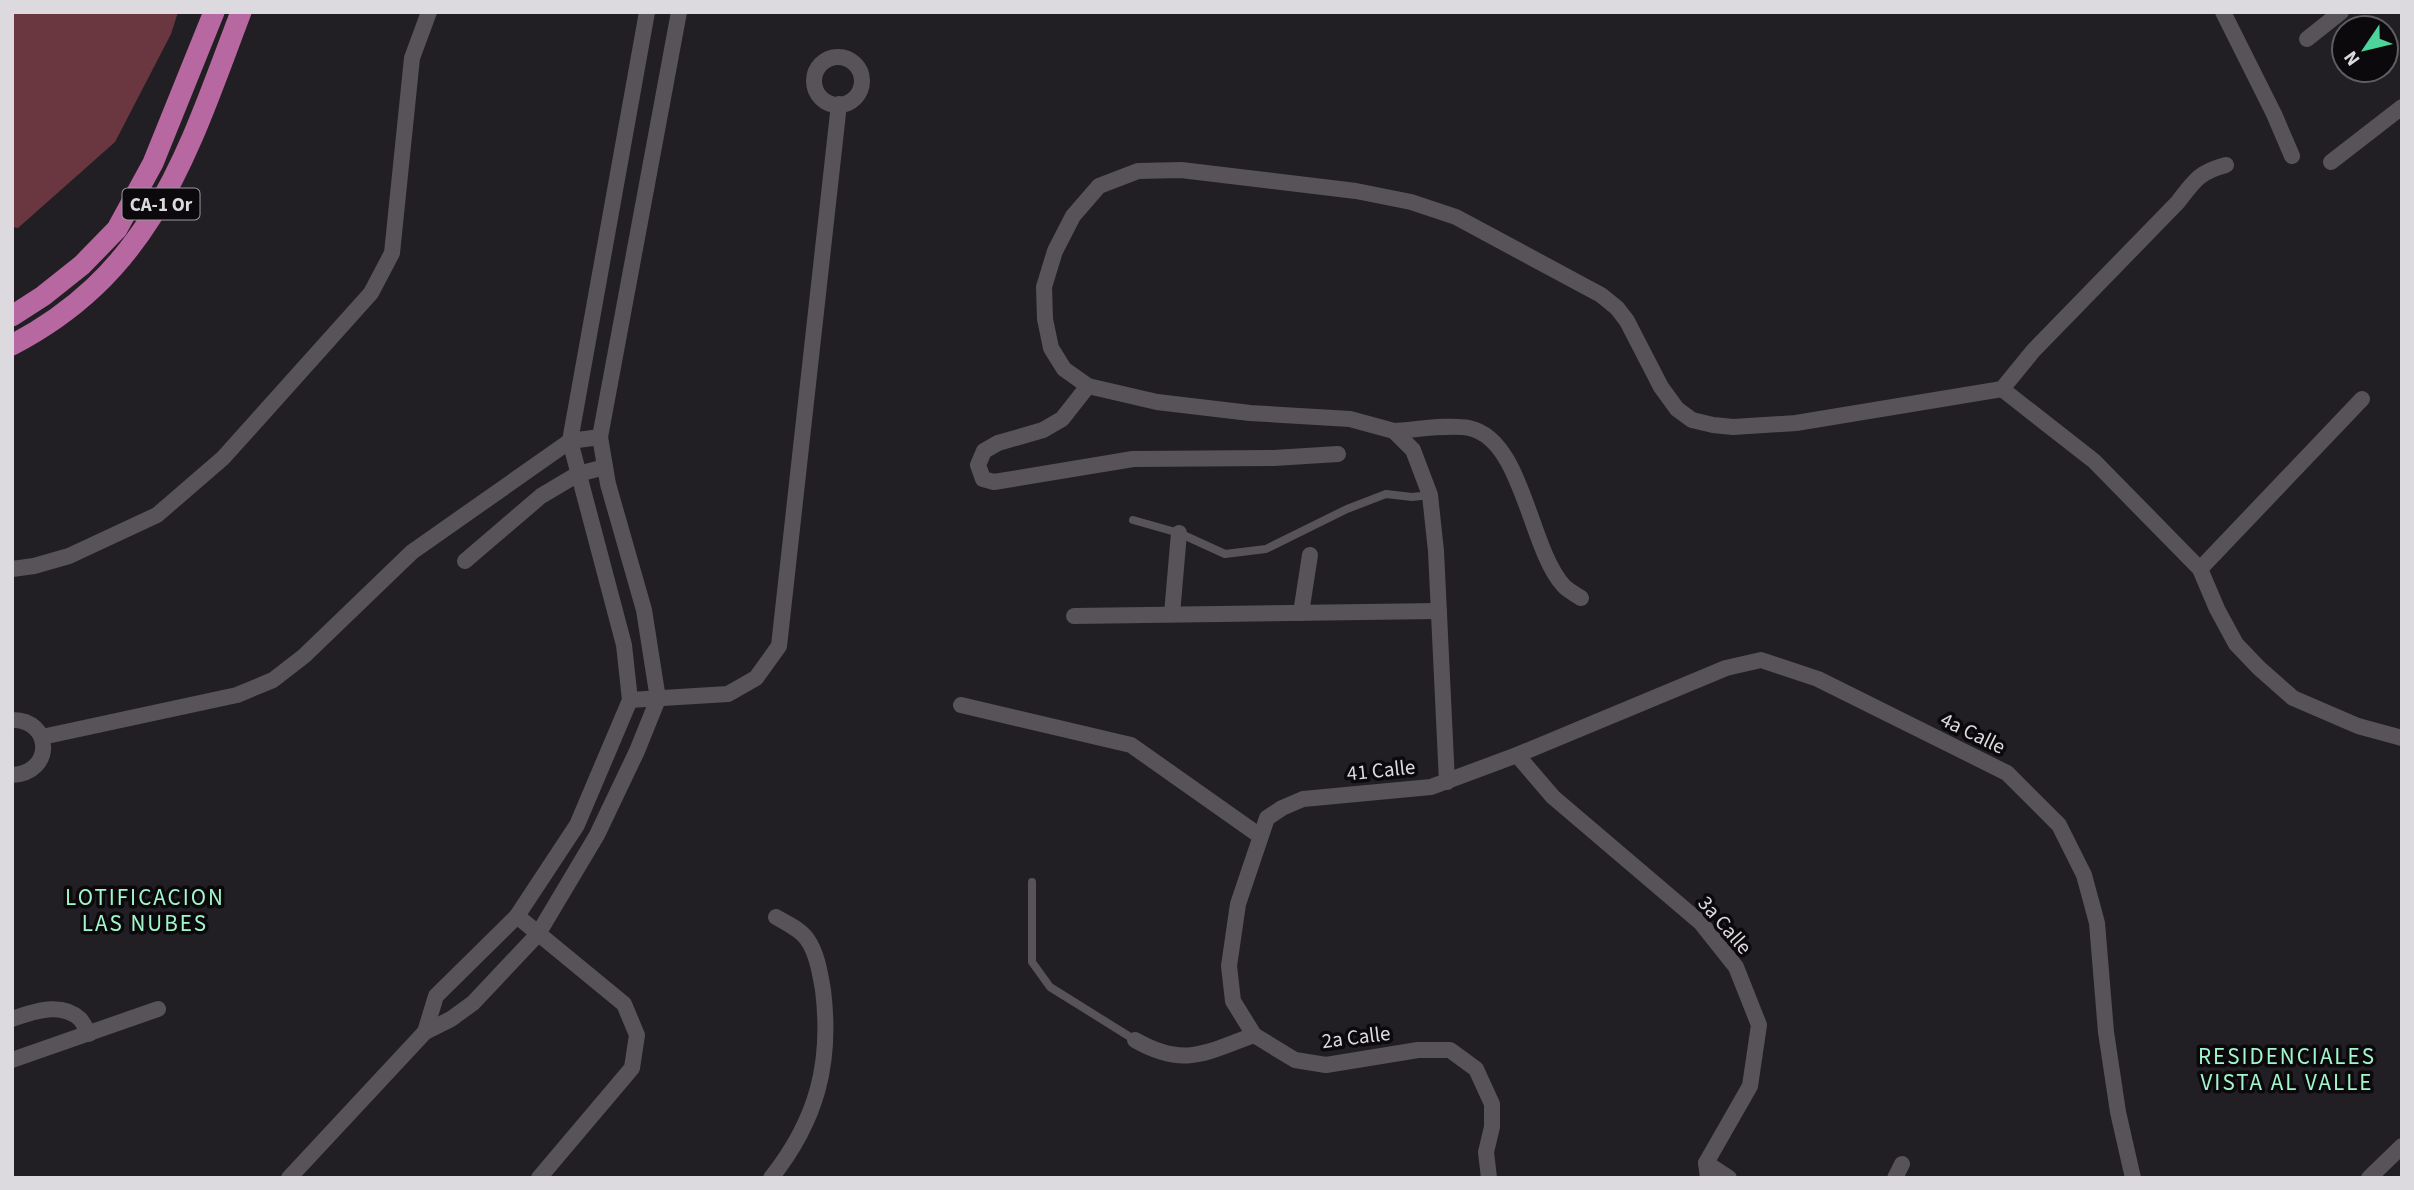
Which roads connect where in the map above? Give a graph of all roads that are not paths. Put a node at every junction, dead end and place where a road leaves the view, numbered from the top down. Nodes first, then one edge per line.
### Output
1 (214, 12) edge
2 (241, 12) edge
3 (429, 12) edge
4 (647, 12) edge
5 (680, 12) edge
6 (2222, 12) edge
7 (2341, 12) edge
8 (2307, 39) dead end
9 (839, 104) dead end
10 (2402, 107) edge
11 (2292, 156) dead end
12 (2331, 162) dead end
13 (2226, 165) dead end
14 (12, 316) edge
15 (12, 345) edge
16 (1088, 386) junction
17 (2002, 389) junction
18 (2362, 399) dead end
19 (1394, 431) junction
20 (600, 437) junction
21 (570, 441) junction
22 (1338, 454) dead end
23 (605, 467) junction
24 (578, 474) junction
25 (1430, 495) junction
26 (1133, 520) dead end
27 (1179, 533) junction
28 (1310, 555) dead end
29 (465, 561) dead end
30 (12, 569) edge
31 (2200, 569) junction
32 (1581, 598) dead end
33 (1439, 611) junction
34 (1301, 613) junction
35 (1172, 614) junction
36 (1074, 616) dead end
37 (657, 699) junction
38 (630, 700) junction
39 (961, 705) dead end
40 (12, 720) edge
41 (42, 737) junction
42 (2402, 738) edge
43 (1517, 755) junction
44 (12, 775) edge
45 (1447, 782) junction
46 (1260, 836) junction
47 (1032, 882) dead end
48 (517, 915) junction
49 (776, 916) dead end
50 (538, 934) junction
51 (159, 1009) dead end
52 (12, 1019) edge
53 (425, 1032) junction
54 (89, 1034) junction
55 (1254, 1035) junction
56 (1135, 1040) joint
57 (12, 1060) edge
58 (2402, 1146) edge
59 (1707, 1170) edge
60 (289, 1178) edge
61 (538, 1178) edge
62 (771, 1178) edge
63 (1489, 1178) edge
64 (1729, 1178) edge
65 (2133, 1178) edge
66 (2369, 1178) edge

1 - 14 highway, CA-1 Or
2 - 15 highway, CA-1 Or
3 - 30 street
4 - 21 street
5 - 20 street
6 - 11 street
7 - 8 street
9 - 37 street
10 - 12 street
13 - 17 street
16 - 17 street
16 - 19 street
16 - 22 street
17 - 31 street
18 - 31 street
19 - 25 street
19 - 32 street
20 - 21 street
20 - 23 street
21 - 24 street
21 - 41 street
23 - 24 street
23 - 37 street
24 - 29 street
24 - 38 street
25 - 27 lane
25 - 33 street
26 - 27 lane
27 - 35 street
28 - 34 street
31 - 42 street
33 - 34 street
33 - 45 street
34 - 35 street
35 - 36 street
37 - 38 street
37 - 50 street
38 - 48 street
39 - 46 street
40 - 41 street
41 - 44 street
43 - 45 street, 41 Calle
43 - 59 street, 3a Calle
43 - 65 street, 4a Calle
45 - 46 street, 41 Calle
46 - 55 street, 2a Calle
47 - 56 lane
48 - 50 street
48 - 53 street
49 - 62 street
50 - 53 street
50 - 61 street
51 - 54 street
52 - 54 street
53 - 60 street
54 - 57 street
55 - 56 street
55 - 63 street, 2a Calle
58 - 66 street
59 - 64 street

